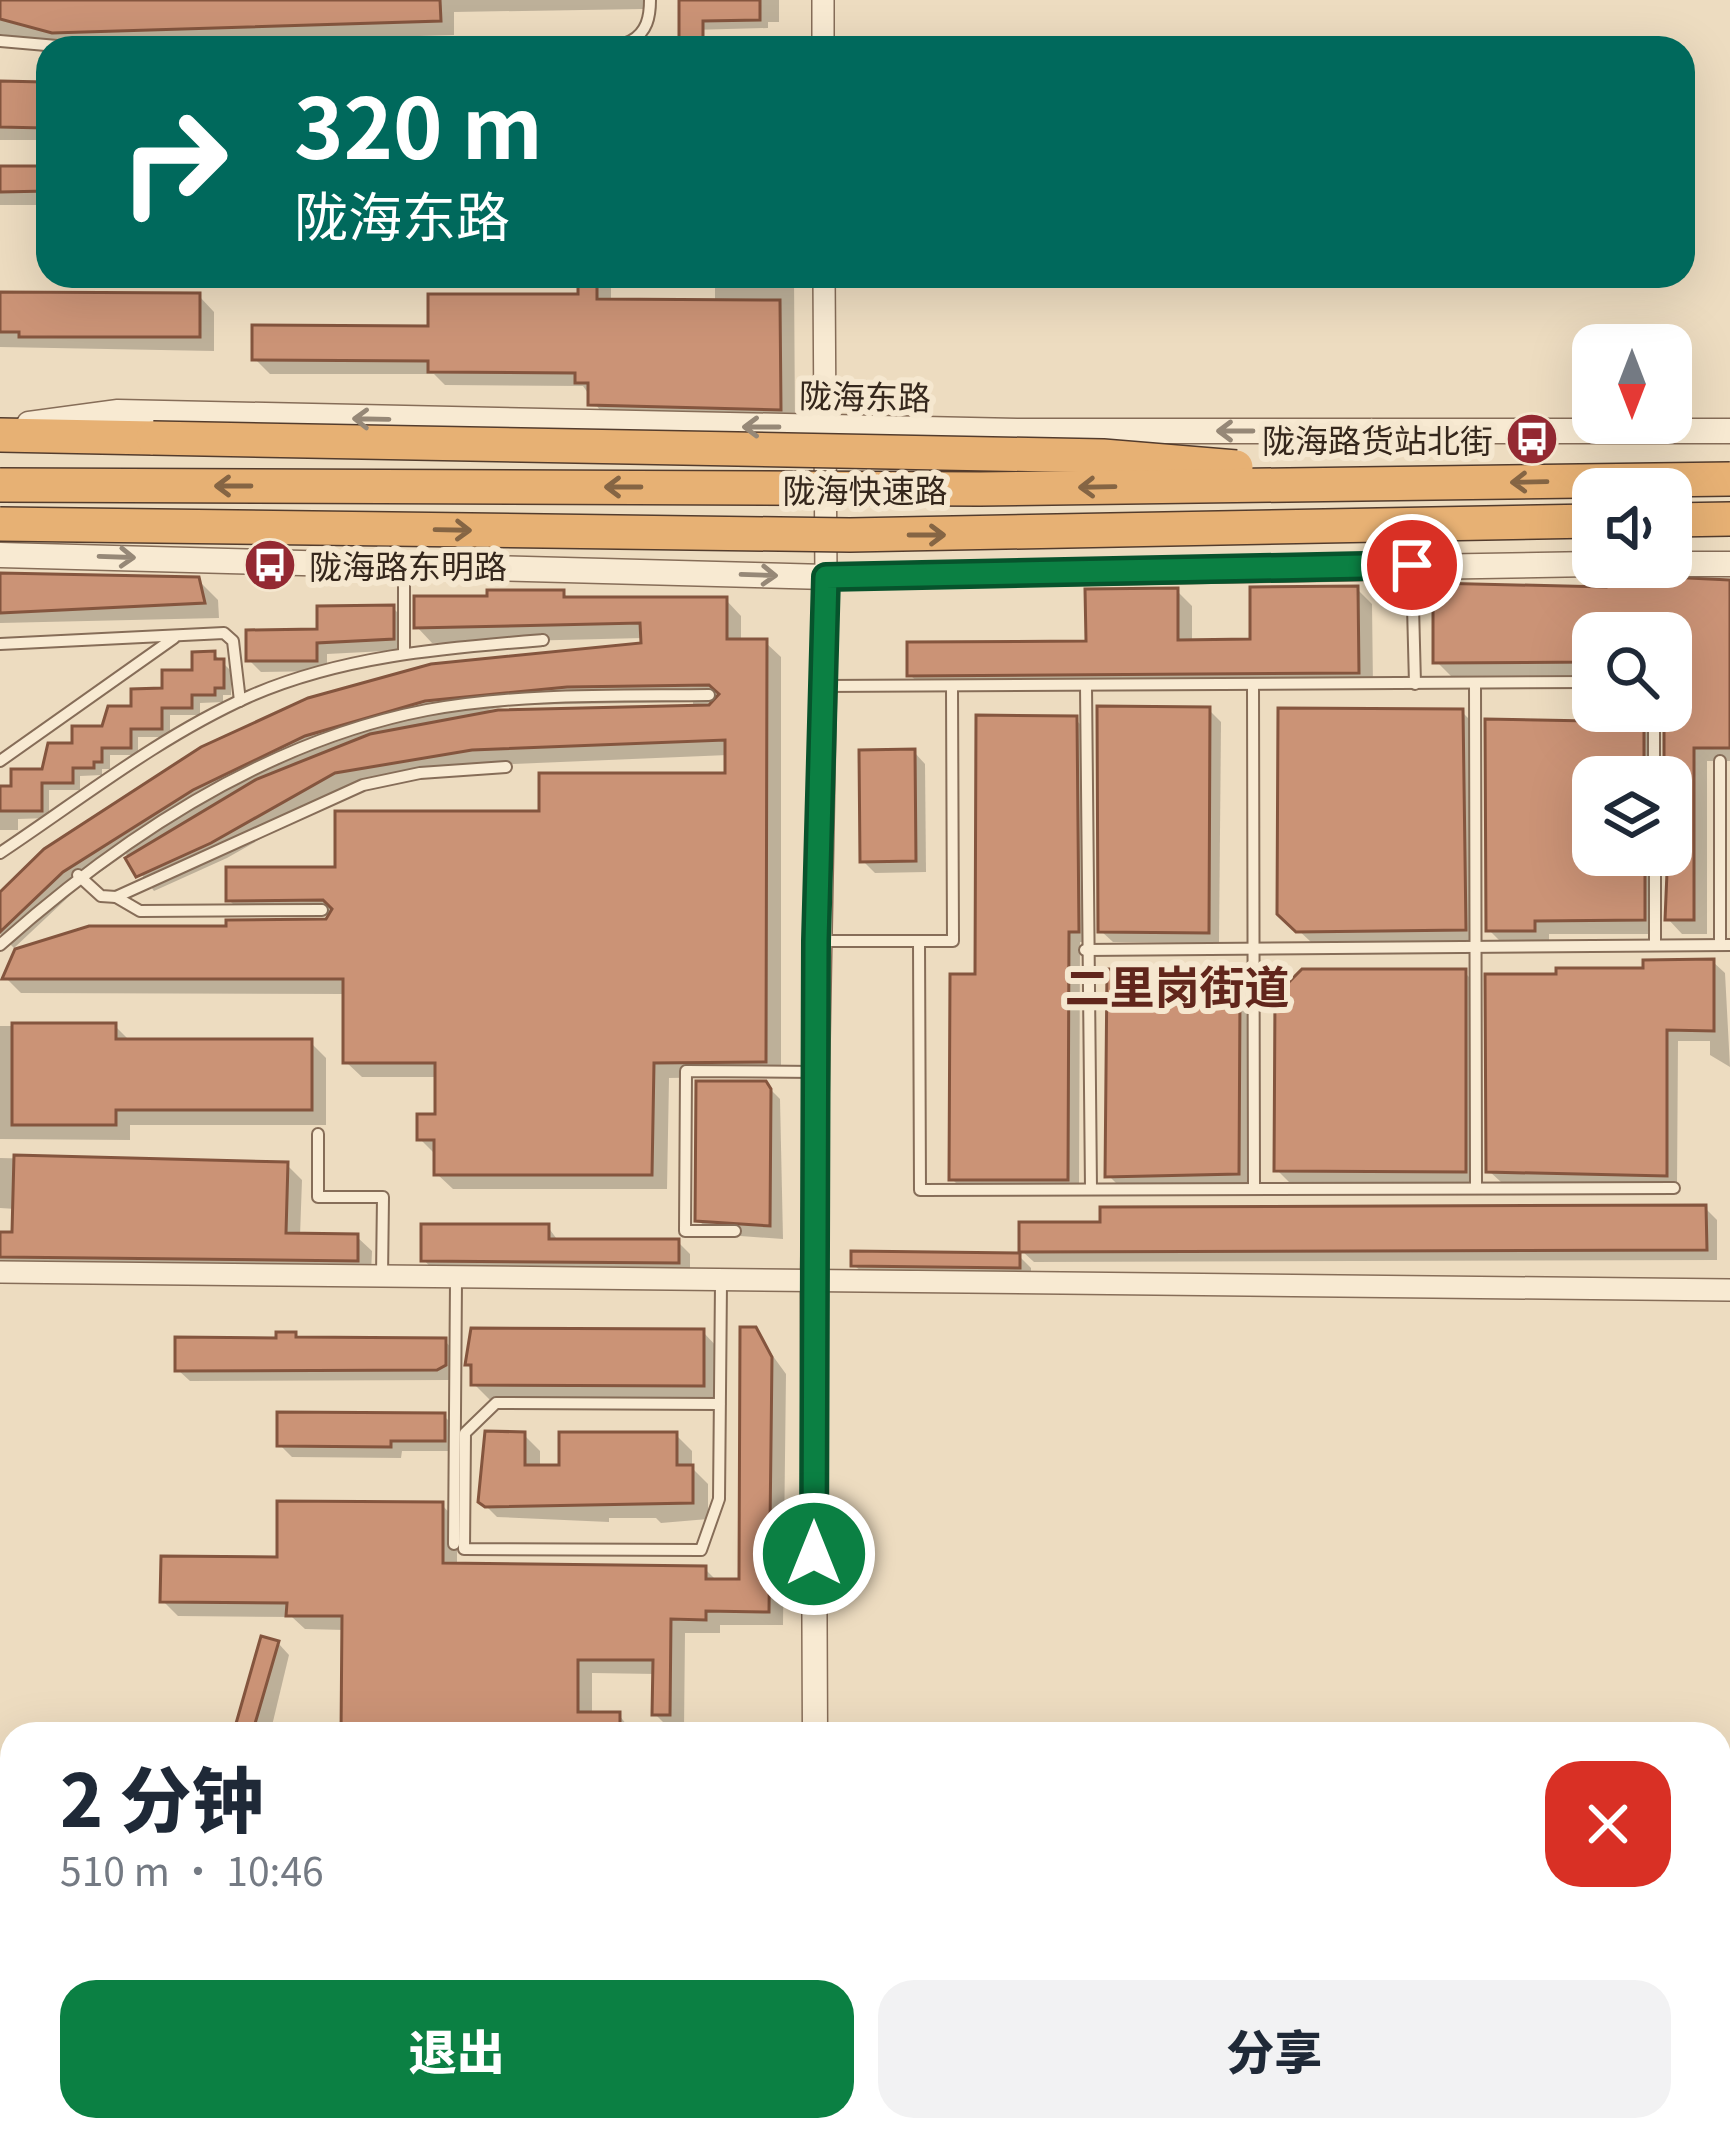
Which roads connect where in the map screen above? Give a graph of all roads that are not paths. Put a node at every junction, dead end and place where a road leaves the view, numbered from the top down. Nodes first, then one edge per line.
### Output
1 (650, 0) edge
2 (823, 0) edge
3 (635, 36) edge
4 (824, 36) edge
5 (0, 41) edge
6 (36, 44) edge
7 (824, 288) edge
8 (824, 427) junction
9 (1730, 431) edge
10 (0, 432) edge
11 (1730, 479) edge
12 (1381, 482) junction
13 (0, 485) edge
14 (1692, 520) edge
15 (1730, 520) edge
16 (1572, 521) edge
17 (0, 524) edge
18 (0, 555) edge
19 (1572, 564) edge
20 (1692, 564) edge
21 (1730, 564) edge
22 (404, 565) junction
23 (1412, 565) junction
24 (826, 577) junction
25 (177, 636) junction
26 (543, 640) dead end
27 (0, 644) edge
28 (404, 654) junction
29 (1572, 682) edge
30 (1475, 683) junction
31 (1415, 684) junction
32 (1253, 685) junction
33 (822, 686) junction
34 (1086, 686) junction
35 (952, 687) junction
36 (709, 694) dead end
37 (240, 700) junction
38 (0, 760) edge
39 (1720, 761) dead end
40 (506, 767) dead end
41 (0, 853) edge
42 (78, 875) junction
43 (1655, 876) edge
44 (116, 897) junction
45 (322, 910) dead end
46 (816, 941) junction
47 (919, 941) junction
48 (1655, 945) junction
49 (1725, 945) edge
50 (0, 946) edge
51 (1475, 947) junction
52 (1253, 949) junction
53 (1085, 950) junction
54 (815, 1072) junction
55 (318, 1134) dead end
56 (1476, 1188) junction
57 (1675, 1188) dead end
58 (1090, 1189) junction
59 (1254, 1189) junction
60 (735, 1231) dead end
61 (0, 1272) edge
62 (382, 1280) junction
63 (456, 1281) junction
64 (721, 1283) junction
65 (813, 1284) junction
66 (1730, 1290) edge
67 (720, 1404) junction
68 (454, 1544) dead end
69 (814, 1722) edge

1 - 3 lane
2 - 4 street
5 - 6 lane
7 - 8 street
9 -> 8 street, 陇海东路
8 -> 10 street, 陇海东路
8 - 24 street
10 - 12 highway, bridge
11 -> 12 highway, 陇海快速路, bridge
12 -> 13 highway, 陇海快速路, bridge
14 - 15 highway
17 -> 16 highway, 陇海快速路, bridge
18 -> 22 street
19 - 23 street
20 - 21 street
22 -> 24 street
22 - 28 lane
23 - 24 street
23 - 31 lane
24 - 33 street
25 - 27 lane
25 - 37 lane
25 - 38 lane
26 - 28 lane
28 - 37 lane
29 - 30 lane
30 - 31 lane
30 - 51 lane
31 - 32 lane
32 - 34 lane
32 - 52 lane
33 - 35 lane
33 - 46 street
34 - 35 lane
34 - 53 lane
35 - 47 lane
36 - 42 lane
37 - 41 lane
39 - 49 lane
40 - 44 lane
42 - 44 lane
42 - 50 lane
43 - 48 lane
44 - 45 lane
46 - 47 lane
46 - 54 street
47 - 58 lane
48 - 49 lane
48 - 51 lane
51 - 52 lane
51 - 56 lane
52 - 53 lane
52 - 59 lane
53 - 58 lane
54 - 60 lane
54 - 65 street
55 - 62 lane
56 - 57 lane
56 - 59 lane
58 - 59 lane
61 - 62 street
62 - 63 street
63 - 64 street
63 - 68 lane
64 - 65 street
64 - 67 lane
65 - 66 street
65 - 69 street
67 - 67 lane

